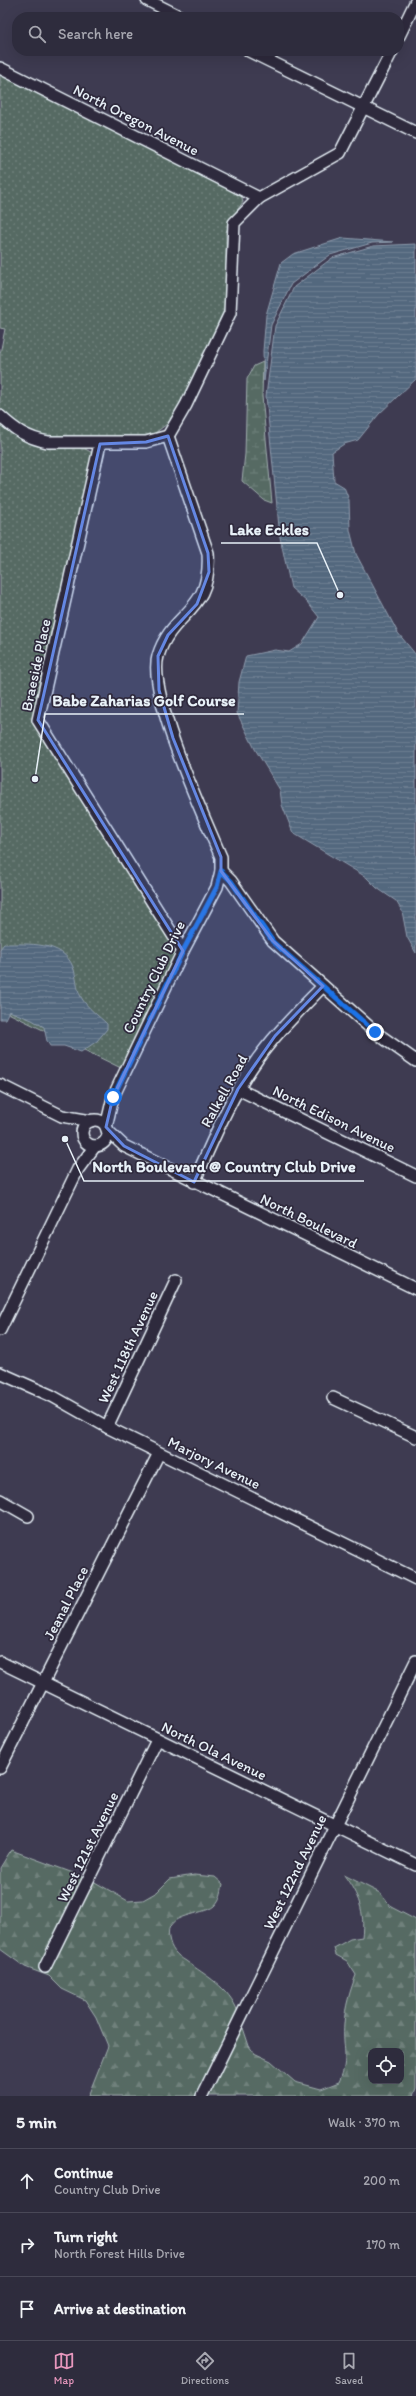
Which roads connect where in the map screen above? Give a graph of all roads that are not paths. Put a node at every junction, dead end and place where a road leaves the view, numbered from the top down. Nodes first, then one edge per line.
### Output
1 (147, 0) edge
2 (416, 1) edge
3 (171, 12) edge
4 (404, 26) edge
5 (259, 56) edge
6 (390, 56) edge
7 (0, 68) edge
8 (364, 108) junction
9 (416, 133) edge
10 (259, 198) junction
11 (0, 416) edge
12 (168, 436) junction
13 (100, 444) junction
14 (221, 871) junction
15 (183, 951) junction
16 (323, 986) junction
17 (416, 1061) edge
18 (0, 1085) edge
19 (238, 1089) junction
20 (113, 1097) junction
21 (62, 1116) junction
22 (92, 1121) junction
23 (107, 1128) junction
24 (83, 1138) junction
25 (98, 1146) junction
26 (124, 1146) junction
27 (78, 1169) junction
28 (416, 1176) edge
29 (194, 1182) junction
30 (176, 1280) dead end
31 (416, 1290) edge
32 (0, 1330) edge
33 (0, 1373) edge
34 (333, 1398) dead end
35 (107, 1427) junction
36 (416, 1437) edge
37 (159, 1453) junction
38 (0, 1500) edge
39 (28, 1516) dead end
40 (416, 1579) edge
41 (416, 1661) edge
42 (0, 1662) edge
43 (42, 1682) junction
44 (157, 1740) junction
45 (0, 1768) edge
46 (335, 1825) junction
47 (416, 1865) edge
48 (45, 1968) dead end
49 (202, 2096) edge

1 - 3 street
2 - 4 street
5 - 8 street
6 - 8 street
7 - 10 street, North Oregon Avenue
8 - 9 street
8 - 10 street
10 - 12 street
11 - 13 street
12 - 13 street
12 - 14 street
13 - 15 street, Braeside Place
14 - 15 street, Country Club Drive
14 - 16 street
15 - 20 street, Country Club Drive
16 - 17 street
16 - 19 street, Ralkell Road
18 - 21 street
19 - 28 street, North Edison Avenue
19 - 29 street, Ralkell Road
20 - 22 street, Country Club Drive
20 - 23 street, Country Club Drive
21 - 22 street
21 - 24 street
22 - 23 street
22 - 24 street
23 - 25 street
23 - 26 street, North Boulevard
24 - 25 street
24 - 27 street
25 - 26 street, North Boulevard
25 - 27 street
26 - 29 street, North Boulevard
27 - 32 street
29 - 31 street, North Boulevard
30 - 35 street, West 118th Avenue
33 - 35 street, Marjory Avenue
34 - 36 street
35 - 37 street, Marjory Avenue
37 - 40 street, Marjory Avenue
37 - 43 street, Jeanal Place
38 - 39 street
41 - 46 street, West 122nd Avenue
42 - 43 street, North Ola Avenue
43 - 44 street, North Ola Avenue
43 - 45 street, Jeanal Place
44 - 46 street, North Ola Avenue
44 - 48 street, West 121st Avenue
46 - 47 street, North Ola Avenue
46 - 49 street, West 122nd Avenue

